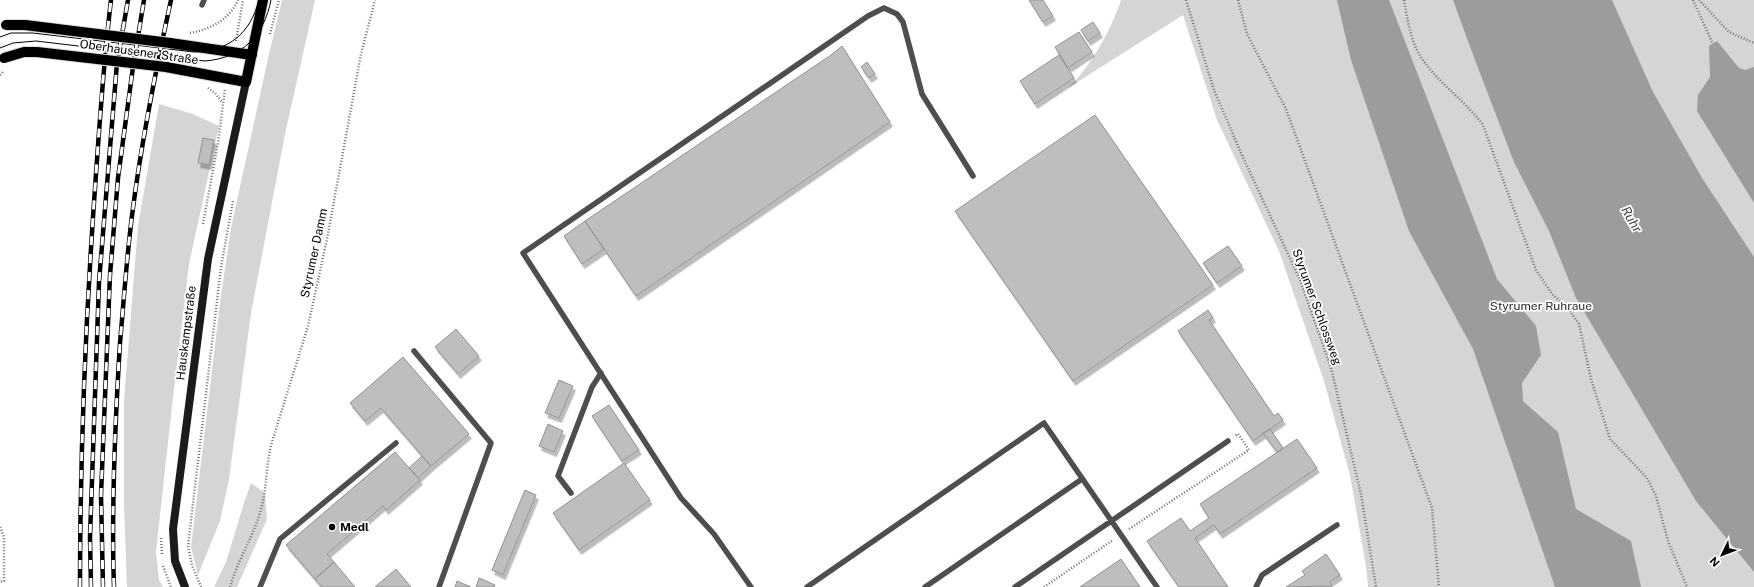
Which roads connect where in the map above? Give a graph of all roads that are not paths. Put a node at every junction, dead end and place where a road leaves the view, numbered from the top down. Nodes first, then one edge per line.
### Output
1 (263, 0) edge
2 (3, 26) edge
3 (252, 54) junction
4 (2, 59) edge
5 (246, 82) junction
6 (973, 176) dead end
7 (414, 351) dead end
8 (601, 373) junction
9 (1228, 441) road end
10 (396, 443) dead end
11 (1082, 479) junction
12 (571, 493) dead end
13 (1112, 521) junction
14 (1337, 524) dead end
15 (185, 587) edge
16 (260, 587) edge
17 (439, 587) edge
18 (751, 587) edge
19 (807, 587) edge
20 (925, 587) edge
21 (1015, 587) edge
22 (1157, 587) edge
23 (1256, 587) edge

1 - 3 main road
2 - 3 main road, Oberhausener Straße, bridge
3 - 5 main road
4 - 5 main road, Oberhausener Straße, bridge
5 - 15 main road, Hauskampstraße
6 - 8 lane
7 - 17 lane
8 - 12 lane
8 - 18 lane
9 - 13 lane
10 - 16 lane
11 - 13 lane
11 - 19 lane
11 - 20 lane
13 - 21 lane
13 - 22 lane
14 - 23 lane

